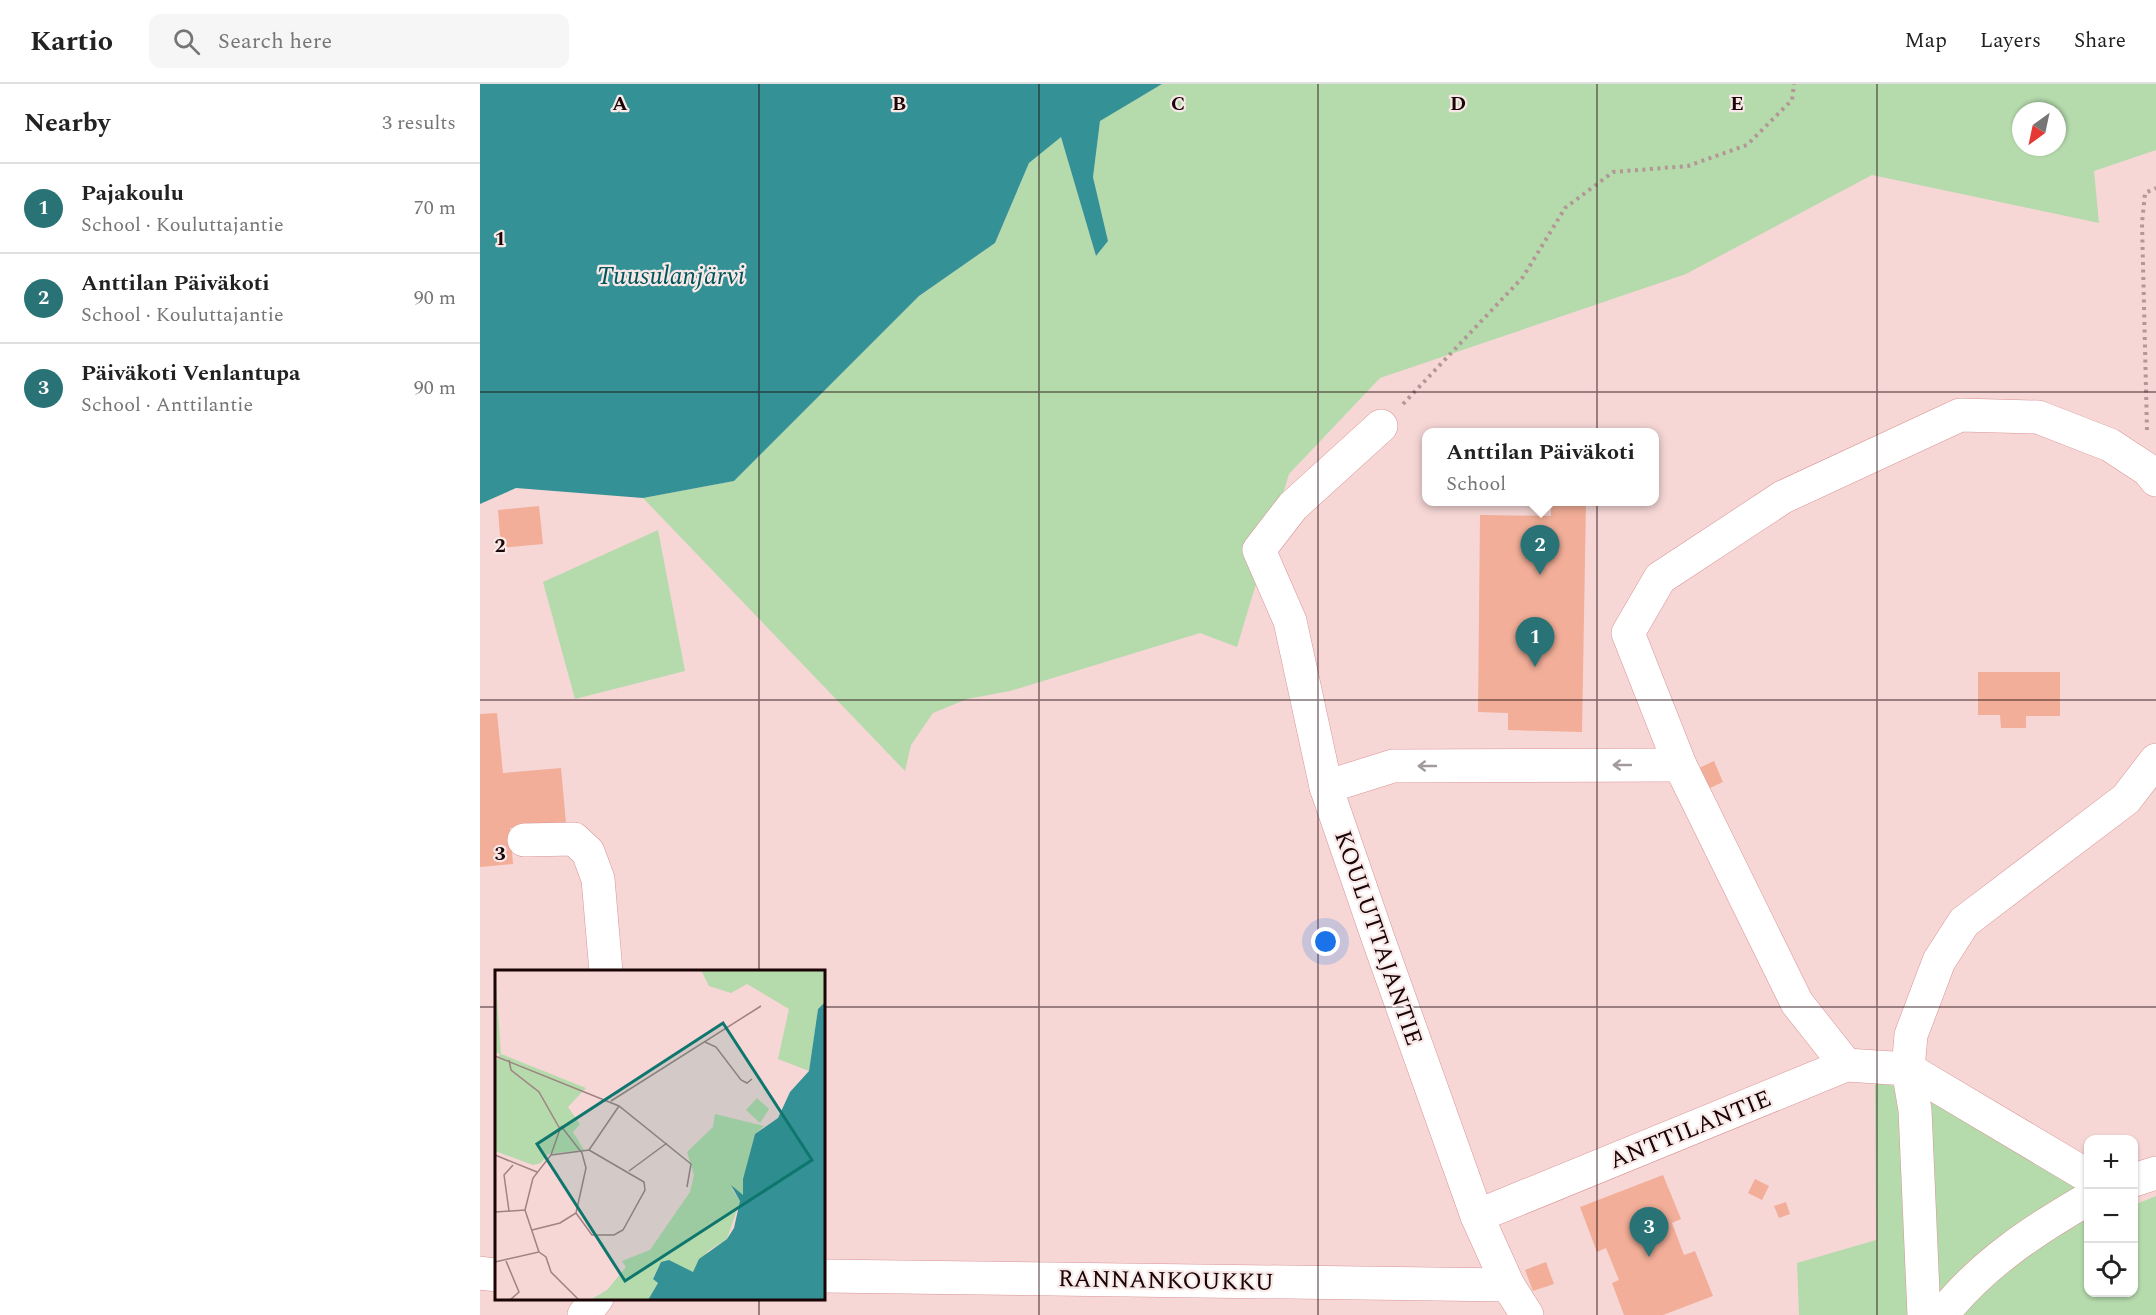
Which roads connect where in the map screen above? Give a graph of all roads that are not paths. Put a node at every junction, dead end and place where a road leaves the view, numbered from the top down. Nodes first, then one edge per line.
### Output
1 (1381, 426) road end
2 (2152, 475) edge
3 (2156, 760) edge
4 (1680, 765) junction
5 (1326, 787) junction
6 (524, 840) dead end
7 (606, 970) edge
8 (1846, 1065) junction
9 (1908, 1070) junction
10 (2156, 1173) edge
11 (2084, 1174) edge
12 (2138, 1178) edge
13 (2084, 1201) edge
14 (1477, 1216) junction
15 (480, 1273) edge
16 (495, 1275) edge
17 (825, 1276) edge
18 (1508, 1285) junction
19 (596, 1300) edge
20 (584, 1315) edge
21 (1527, 1315) edge
22 (1924, 1315) edge
23 (1942, 1315) edge

1 - 5 street, KOULUTTAJANTIE
2 - 4 street
3 - 9 street
4 -> 5 street
4 - 8 street
5 - 14 street, KOULUTTAJANTIE
6 - 7 street
8 - 9 street, ANTTILANTIE
8 - 14 street, ANTTILANTIE
9 - 11 street, ANTTILANTIE
9 - 22 street
10 - 12 street
13 - 23 street
14 - 18 street, KOULUTTAJANTIE
15 - 16 street
17 - 18 street, RANNANKOUKKU
18 - 21 street, KOULUTTAJANTIE
19 - 20 street

